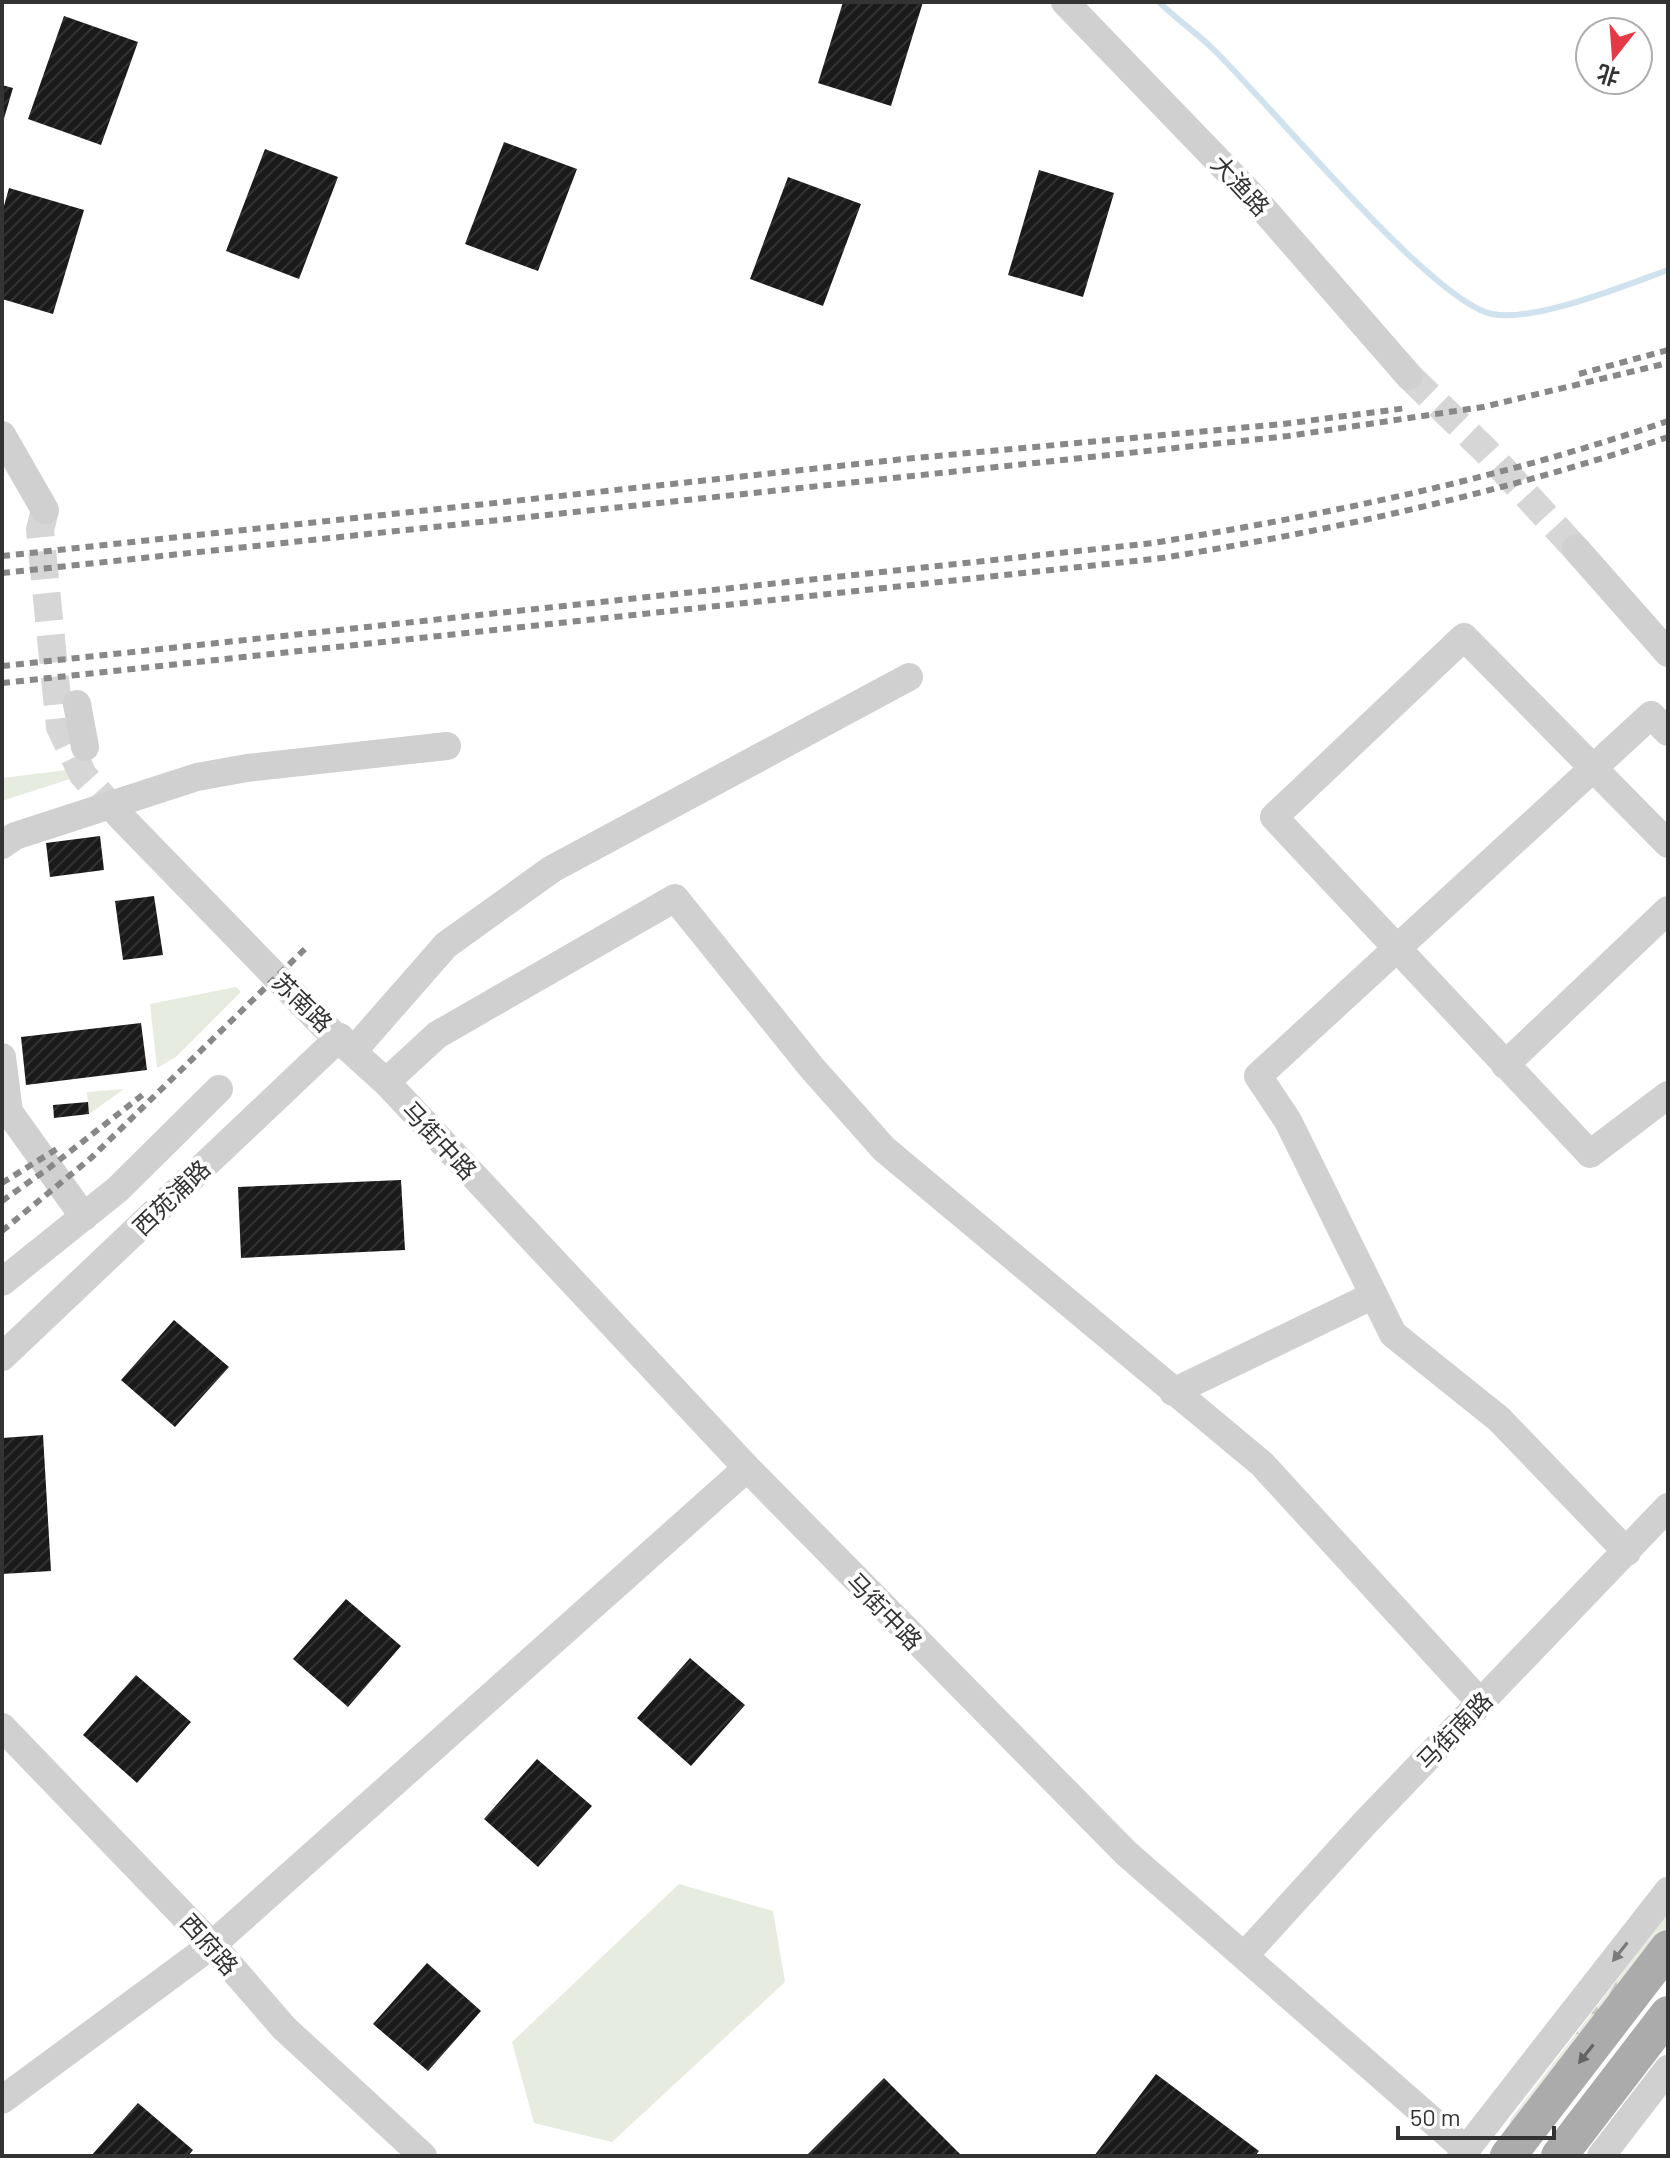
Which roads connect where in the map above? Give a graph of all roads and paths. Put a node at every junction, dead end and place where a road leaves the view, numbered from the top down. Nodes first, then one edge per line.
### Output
1 (1065, 2) edge
2 (1409, 376) tunnel mouth
3 (2, 435) edge
4 (45, 510) tunnel mouth
5 (1576, 549) tunnel mouth
6 (1668, 653) edge
7 (909, 677) dead end
8 (77, 704) dead end
9 (1668, 732) edge
10 (447, 746) dead end
11 (85, 747) dead end
12 (1592, 768) junction
13 (128, 812) tunnel mouth
14 (1668, 844) edge
15 (2, 845) edge
16 (1668, 910) edge
17 (1396, 950) junction
18 (347, 1043) junction
19 (1505, 1065) junction
20 (3, 1074) edge
21 (386, 1082) junction
22 (219, 1089) dead end
23 (1668, 1095) edge
24 (84, 1217) junction
25 (2, 1282) edge
26 (1374, 1295) junction
27 (2, 1357) edge
28 (1173, 1392) junction
29 (747, 1468) junction
30 (1668, 1507) edge
31 (1627, 1552) junction
32 (1480, 1702) junction
33 (2, 1727) edge
34 (1668, 1891) edge
35 (212, 1945) junction
36 (1668, 1948) edge
37 (1244, 1956) junction
38 (1668, 2014) edge
39 (1668, 2069) edge
40 (2, 2100) edge
41 (1464, 2153) edge
42 (423, 2156) edge
43 (1508, 2156) edge
44 (1559, 2156) edge
45 (1601, 2156) edge

1 - 2 street, 大渔路
3 - 4 street
5 - 6 street
7 - 18 street, 西苑浦路
8 - 11 street
9 - 12 street
10 - 15 street
12 - 14 street
12 - 17 street
12 - 17 street
13 - 18 street, 苏南路
16 - 19 street
17 - 19 street
17 - 26 street
18 - 21 street, 马街中路
18 - 27 street, 西苑浦路
19 - 23 street
20 - 24 street
21 - 28 street
21 - 29 street, 马街中路
22 - 24 street
24 - 25 street
26 - 28 street
26 - 31 street
28 - 32 street
29 - 35 street
29 - 37 street, 马街中路
30 - 31 street, 马街南路
31 - 32 street, 马街南路
32 - 37 street, 马街南路
33 - 35 street, 西府路
34 -> 41 street
35 - 40 street
35 - 42 street, 西府路
36 -> 43 main road
37 - 41 street, 马街中路
38 - 44 main road
39 - 45 street

